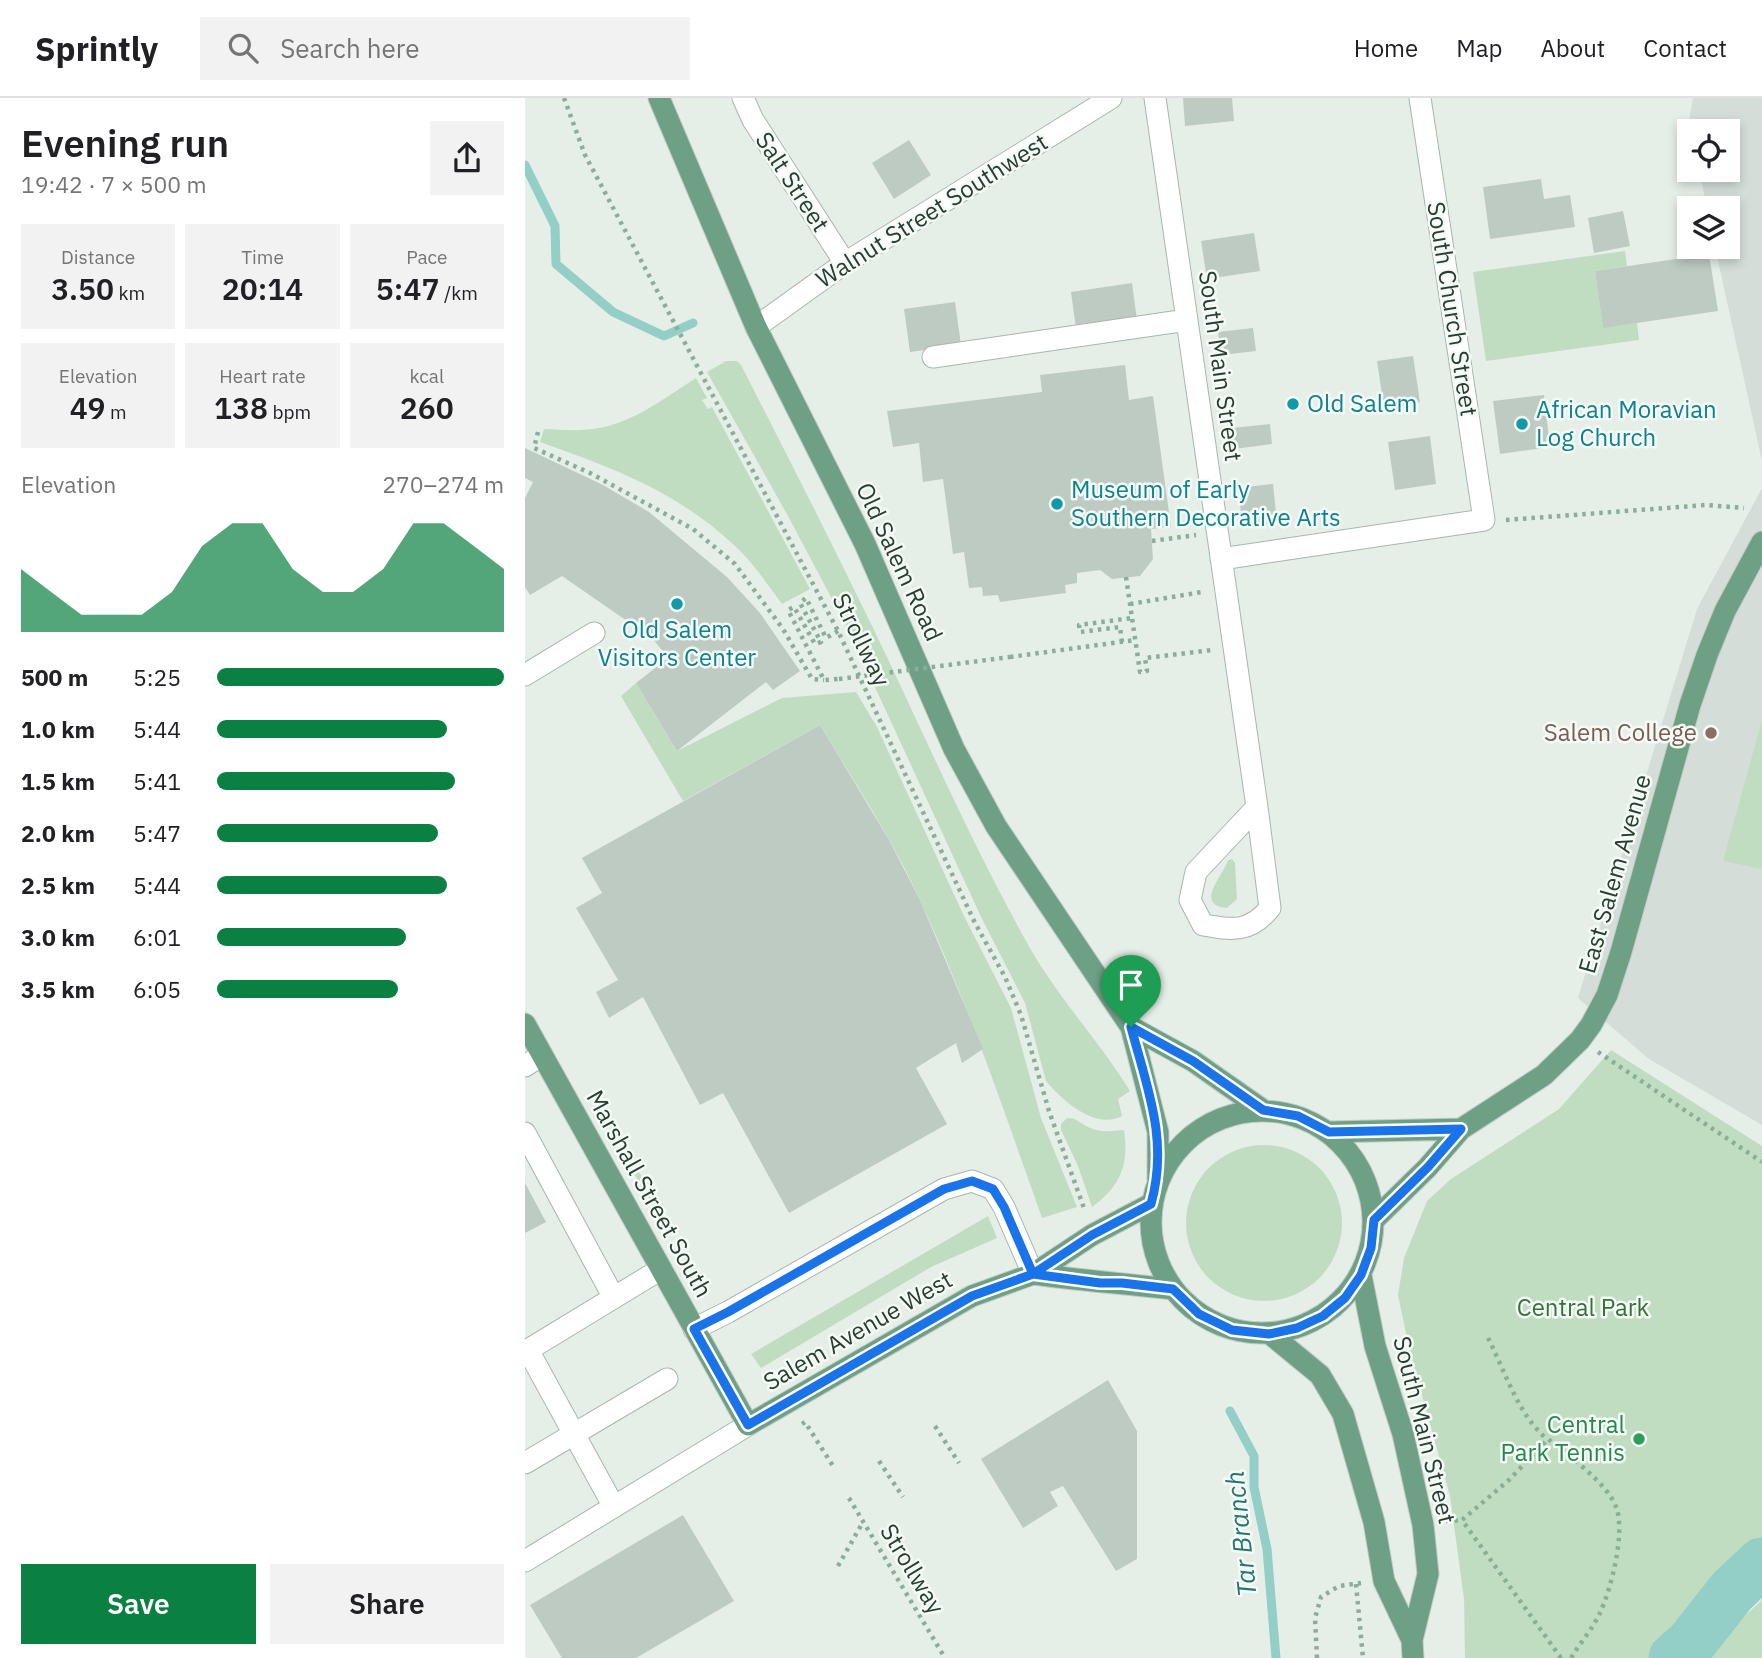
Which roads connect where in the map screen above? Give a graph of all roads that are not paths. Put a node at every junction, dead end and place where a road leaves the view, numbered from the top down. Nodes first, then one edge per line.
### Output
1 (659, 98) edge
2 (743, 98) edge
3 (1111, 98) edge
4 (1155, 98) edge
5 (1420, 98) edge
6 (845, 263) junction
7 (1187, 320) junction
8 (756, 327) junction
9 (933, 357) dead end
10 (1762, 542) edge
11 (1221, 559) junction
12 (594, 633) dead end
13 (525, 675) edge
14 (1257, 807) junction
15 (525, 1024) edge
16 (1131, 1027) junction
17 (533, 1060) edge
18 (1263, 1110) junction
19 (1461, 1129) junction
20 (1329, 1132) junction
21 (525, 1133) edge
22 (1158, 1180) junction
23 (1151, 1204) junction
24 (1374, 1220) junction
25 (661, 1269) junction
26 (1033, 1274) junction
27 (1361, 1275) junction
28 (1173, 1289) junction
29 (614, 1298) junction
30 (694, 1329) junction
31 (1269, 1334) junction
32 (526, 1349) edge
33 (667, 1379) dead end
34 (748, 1425) junction
35 (575, 1434) junction
36 (525, 1463) edge
37 (614, 1507) junction
38 (525, 1561) edge
39 (1413, 1649) edge

1 - 8 main road, Old Salem Road
2 - 6 street, Salt Street
3 - 6 street, Walnut Street Southwest
4 - 7 street, South Main Street
5 - 11 street, South Church Street
6 - 8 street, Walnut Street Southwest
7 - 9 street
7 - 11 street, South Main Street
8 - 16 main road, Old Salem Road
10 - 19 main road, East Salem Avenue
11 - 14 street, South Main Street
12 - 13 street
14 - 14 street, South Main Street
15 - 17 main road, Marshall Street South
16 - 18 main road, Old Salem Road
16 - 22 main road, Old Salem Road
17 - 25 main road, Marshall Street South
18 - 20 main road
18 - 22 main road
19 - 20 main road
19 - 24 main road, East Salem Avenue
20 - 24 main road
21 - 29 street
22 - 23 main road
23 - 26 main road, Salem Avenue West
23 - 28 main road
24 - 27 main road
25 - 29 street
25 - 30 main road, Marshall Street South
26 - 28 main road
26 - 30 street
26 - 34 main road, Salem Avenue West
27 - 31 main road
27 - 39 main road, South Main Street
28 - 31 main road
29 - 32 street
30 - 34 main road, Marshall Street South
31 - 39 main road, South Main Street
32 - 35 street
33 - 35 street
34 - 37 street, Salem Avenue West
35 - 36 street
35 - 37 street
37 - 38 street, Salem Avenue West

